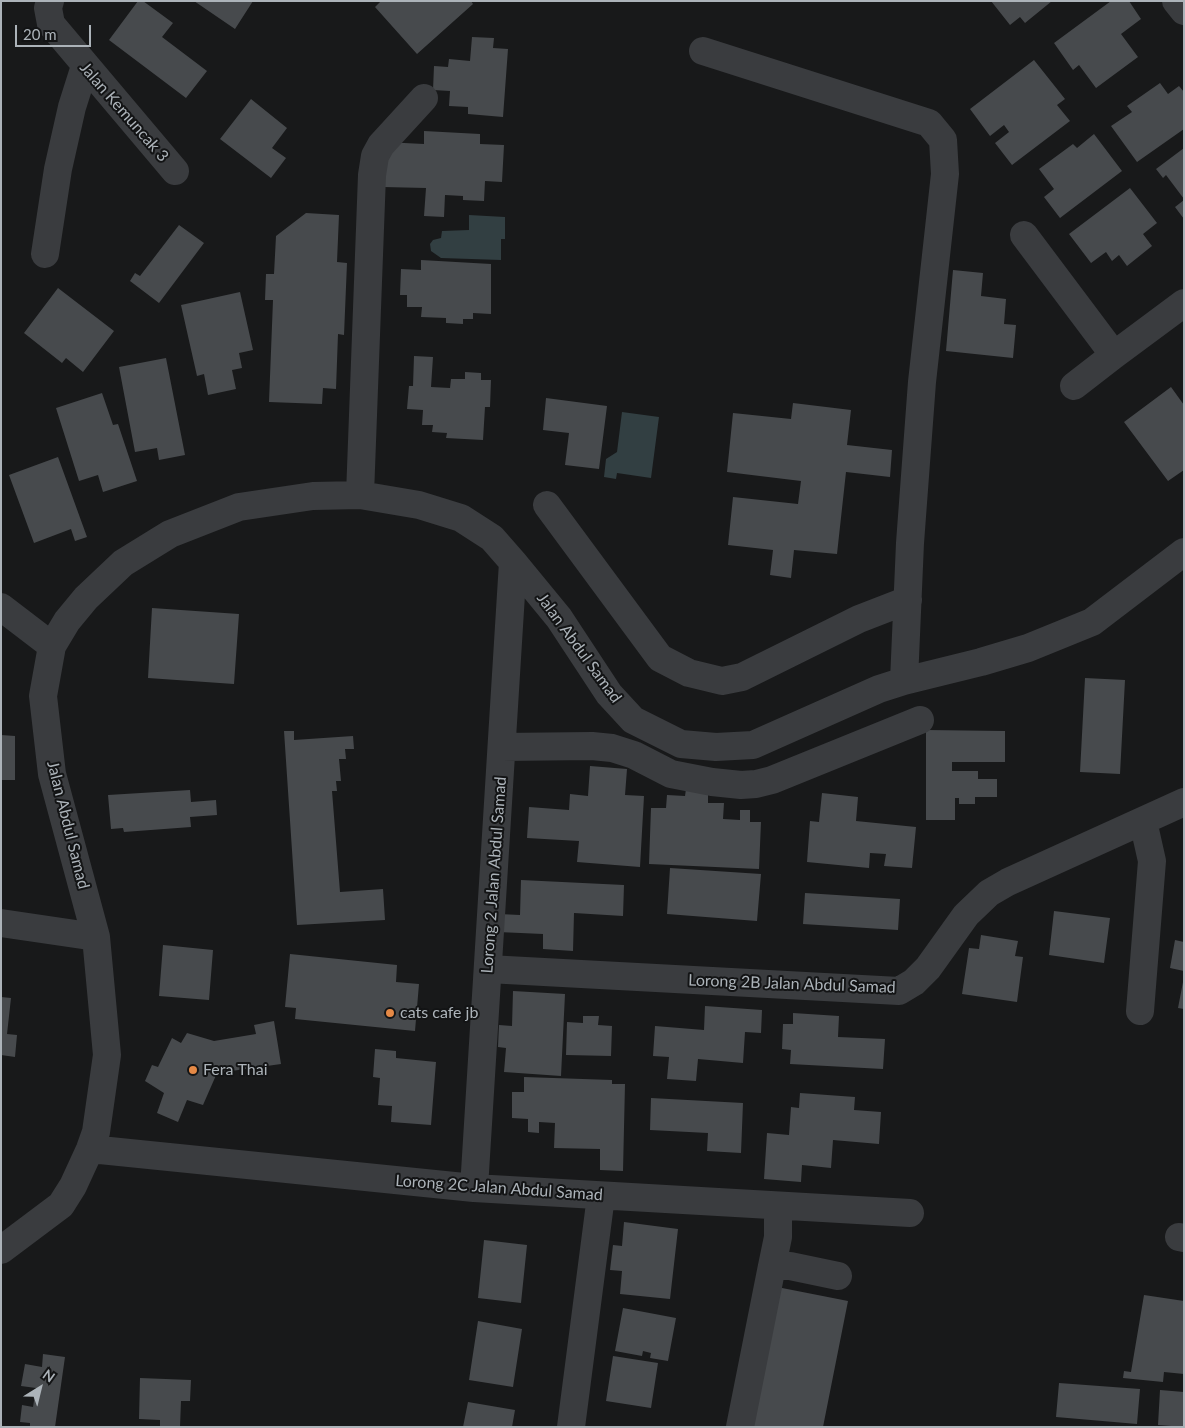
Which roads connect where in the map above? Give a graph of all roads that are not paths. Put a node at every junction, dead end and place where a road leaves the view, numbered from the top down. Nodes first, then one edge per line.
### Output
1 (50, 1) edge
2 (1176, 1) edge
3 (1184, 11) edge
4 (703, 52) dead end
5 (85, 66) junction
6 (424, 98) dead end
7 (175, 171) dead end
8 (1024, 235) dead end
9 (45, 254) dead end
10 (1184, 303) edge
11 (1114, 355) junction
12 (1074, 386) dead end
13 (360, 495) junction
14 (547, 505) dead end
15 (1184, 552) edge
16 (513, 562) junction
17 (908, 600) junction
18 (1, 607) edge
19 (52, 646) junction
20 (904, 681) junction
21 (920, 720) dead end
22 (502, 747) junction
23 (1184, 802) edge
24 (1143, 821) junction
25 (1, 923) edge
26 (96, 937) junction
27 (488, 970) junction
28 (1140, 1011) dead end
29 (90, 1149) junction
30 (474, 1188) junction
31 (601, 1196) junction
32 (778, 1206) junction
33 (910, 1213) dead end
34 (1, 1250) edge
35 (772, 1266) junction
36 (838, 1276) dead end
37 (571, 1427) edge
38 (740, 1427) edge

1 - 5 street, Jalan Kemuncak 3
2 - 3 street
4 - 17 street
5 - 7 street, Jalan Kemuncak 3
5 - 9 street
6 - 13 street
8 - 11 street
10 - 11 street
11 - 12 street
13 - 16 street, Jalan Abdul Samad
13 - 19 street, Jalan Abdul Samad
14 - 17 street
15 - 20 street, Jalan Abdul Samad
16 - 20 street, Jalan Abdul Samad
16 - 22 street, Lorong 2 Jalan Abdul Samad
17 - 20 street
18 - 19 street
19 - 26 street, Jalan Abdul Samad
21 - 22 street
22 - 27 street, Lorong 2 Jalan Abdul Samad
23 - 24 street, Lorong 2B Jalan Abdul Samad
24 - 27 street, Lorong 2B Jalan Abdul Samad
24 - 28 street
25 - 26 street
26 - 29 street, Jalan Abdul Samad
27 - 30 street, Lorong 2 Jalan Abdul Samad
29 - 30 street, Lorong 2C Jalan Abdul Samad
29 - 34 street, Jalan Abdul Samad
30 - 31 street, Lorong 2C Jalan Abdul Samad
31 - 32 street, Lorong 2C Jalan Abdul Samad
31 - 37 street
32 - 33 street, Lorong 2C Jalan Abdul Samad
32 - 35 street
35 - 36 street
35 - 38 street

